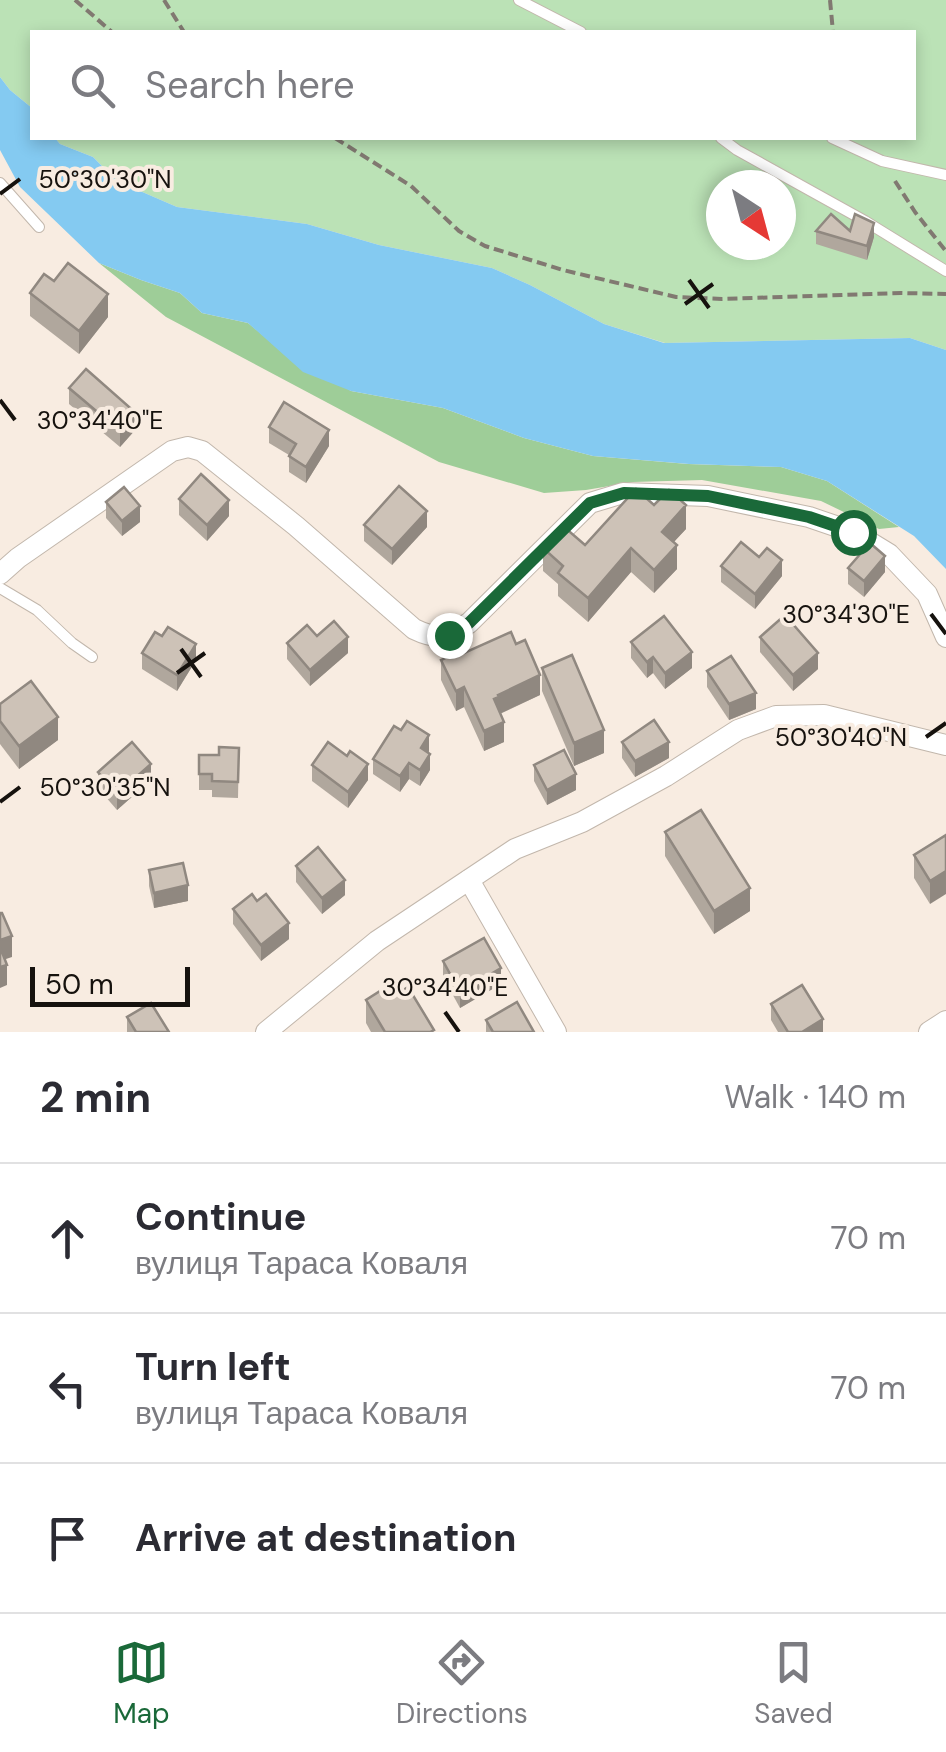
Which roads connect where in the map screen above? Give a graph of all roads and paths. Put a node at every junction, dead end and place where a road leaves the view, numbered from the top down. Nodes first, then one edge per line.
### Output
1 (75, 0) edge
2 (164, 0) edge
3 (519, 0) edge
4 (830, 0) edge
5 (110, 30) edge
6 (183, 30) edge
7 (577, 30) edge
8 (833, 30) edge
9 (338, 140) edge
10 (724, 140) edge
11 (836, 140) edge
12 (882, 161) junction
13 (946, 176) edge
14 (0, 184) edge
15 (39, 227) dead end
16 (946, 252) edge
17 (946, 272) edge
18 (946, 294) edge
19 (0, 574) edge
20 (0, 588) edge
21 (946, 637) edge
22 (92, 657) dead end
23 (946, 745) edge
24 (469, 880) junction
25 (946, 1022) edge
26 (266, 1032) edge
27 (556, 1032) edge
28 (929, 1032) edge

1 - 5 path
2 - 6 path
3 - 7 lane
4 - 8 path
9 - 18 path
10 - 17 lane
11 - 12 lane
12 - 13 lane
12 - 16 path
14 - 15 lane
19 - 21 street
20 - 22 lane
23 - 24 street
24 - 26 street
24 - 27 street
25 - 28 street

